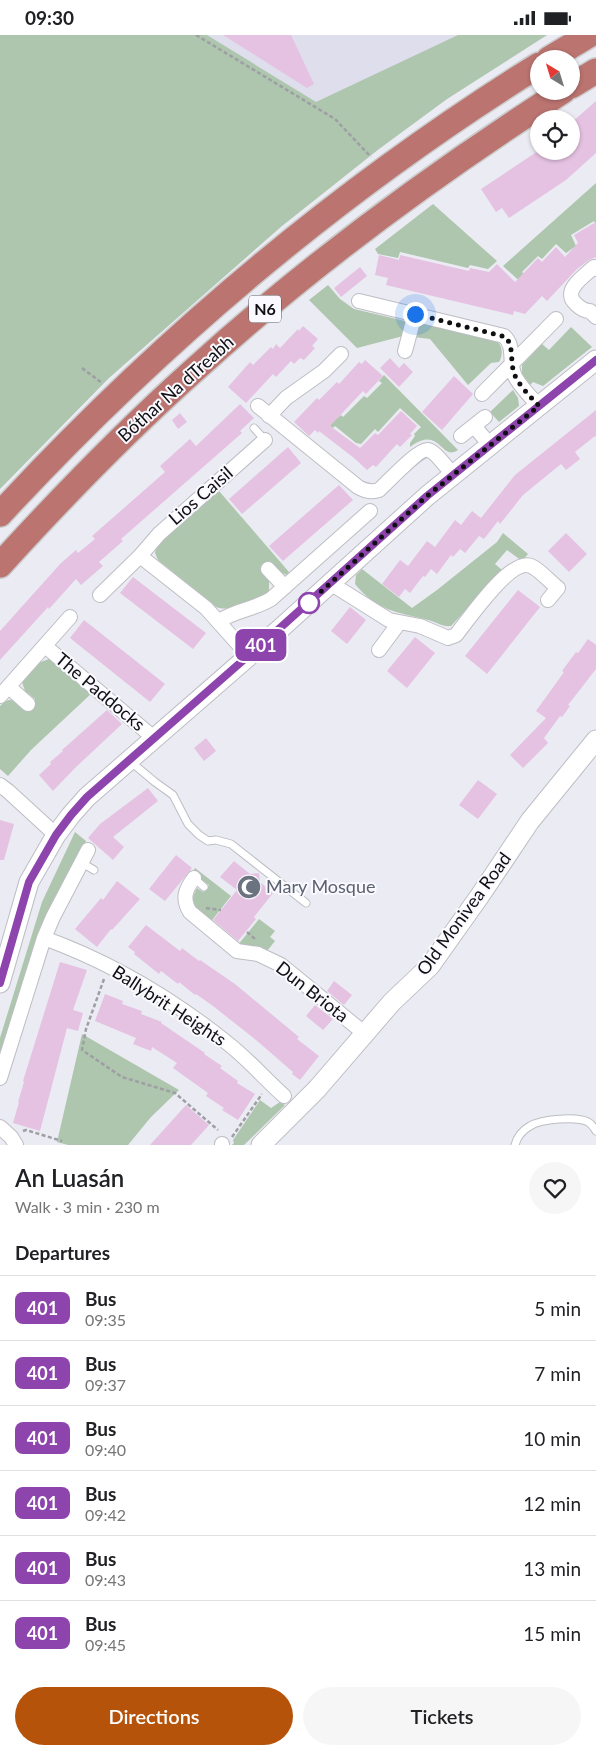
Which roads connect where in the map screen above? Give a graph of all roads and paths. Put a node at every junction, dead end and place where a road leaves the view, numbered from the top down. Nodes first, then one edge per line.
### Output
1 (196, 35) edge
2 (589, 35) edge
3 (564, 50) edge
4 (530, 71) edge
5 (596, 71) edge
6 (580, 81) edge
7 (549, 100) edge
8 (384, 170) junction
9 (596, 269) edge
10 (359, 301) dead end
11 (594, 311) edge
12 (415, 314) junction
13 (556, 319) dead end
14 (405, 351) dead end
15 (341, 355) dead end
16 (596, 360) edge
17 (512, 364) junction
18 (82, 368) dead end
19 (118, 394) junction
20 (482, 394) dead end
21 (258, 406) dead end
22 (539, 406) junction
23 (269, 416) junction
24 (254, 428) dead end
25 (461, 436) dead end
26 (265, 440) joint
27 (490, 445) junction
28 (454, 475) junction
29 (370, 511) dead end
30 (0, 514) edge
31 (140, 556) junction
32 (0, 565) edge
33 (268, 569) dead end
34 (330, 583) junction
35 (284, 587) junction
36 (100, 595) dead end
37 (548, 600) dead end
38 (70, 617) dead end
39 (219, 621) junction
40 (399, 623) junction
41 (45, 645) junction
42 (379, 650) dead end
43 (248, 656) junction
44 (4, 692) edge
45 (28, 704) dead end
46 (154, 738) junction
47 (596, 740) edge
48 (129, 760) junction
49 (0, 785) edge
50 (56, 835) junction
51 (88, 861) dead end
52 (199, 882) dead end
53 (306, 903) dead end
54 (44, 938) junction
55 (110, 967) junction
56 (0, 983) edge
57 (364, 1033) junction
58 (0, 1078) edge
59 (278, 1092) joint
60 (0, 1127) edge
61 (596, 1131) edge
62 (13, 1141) edge
63 (62, 1141) dead end
64 (224, 1143) edge
65 (261, 1145) edge
66 (515, 1145) edge

1 - 8 path
2 - 3 highway
4 - 8 highway, Bóthar Na dTreabh / N6
5 - 6 highway
7 - 32 highway, Bóthar Na dTreabh / N6
8 - 19 highway, Bóthar Na dTreabh / N6
9 - 11 street
10 - 12 street
12 - 14 street
12 - 17 street
13 - 17 street
15 - 23 street
16 - 22 main road
17 - 20 street
17 - 22 street
18 - 19 path
19 - 30 highway, Bóthar Na dTreabh / N6
21 - 23 street
22 - 27 main road
23 - 28 street
24 - 26 lane
25 - 27 street
26 - 31 street, Lios Caisil
27 - 28 main road
28 - 34 main road
29 - 35 street
31 - 36 street, Lios Caisil
31 - 39 street
33 - 35 street
34 - 40 street
34 - 43 main road
35 - 39 street
37 - 40 street
38 - 41 street, The Paddocks
39 - 43 street
40 - 42 street
41 - 44 street, The Paddocks
41 - 46 street, The Paddocks
43 - 46 main road
44 - 45 street, The Paddocks
46 - 48 main road
47 - 57 main road, Old Monivea Road
48 - 50 main road
48 - 53 lane
49 - 50 street
50 - 56 main road
51 - 54 street
52 - 57 street, Dun Briota
54 - 55 street, Ballybrit Heights
54 - 58 street
55 - 59 street, Ballybrit Heights
55 - 64 path
57 - 65 main road, Old Monivea Road
59 - 64 path
60 - 62 street
61 - 66 lane
62 - 63 path

